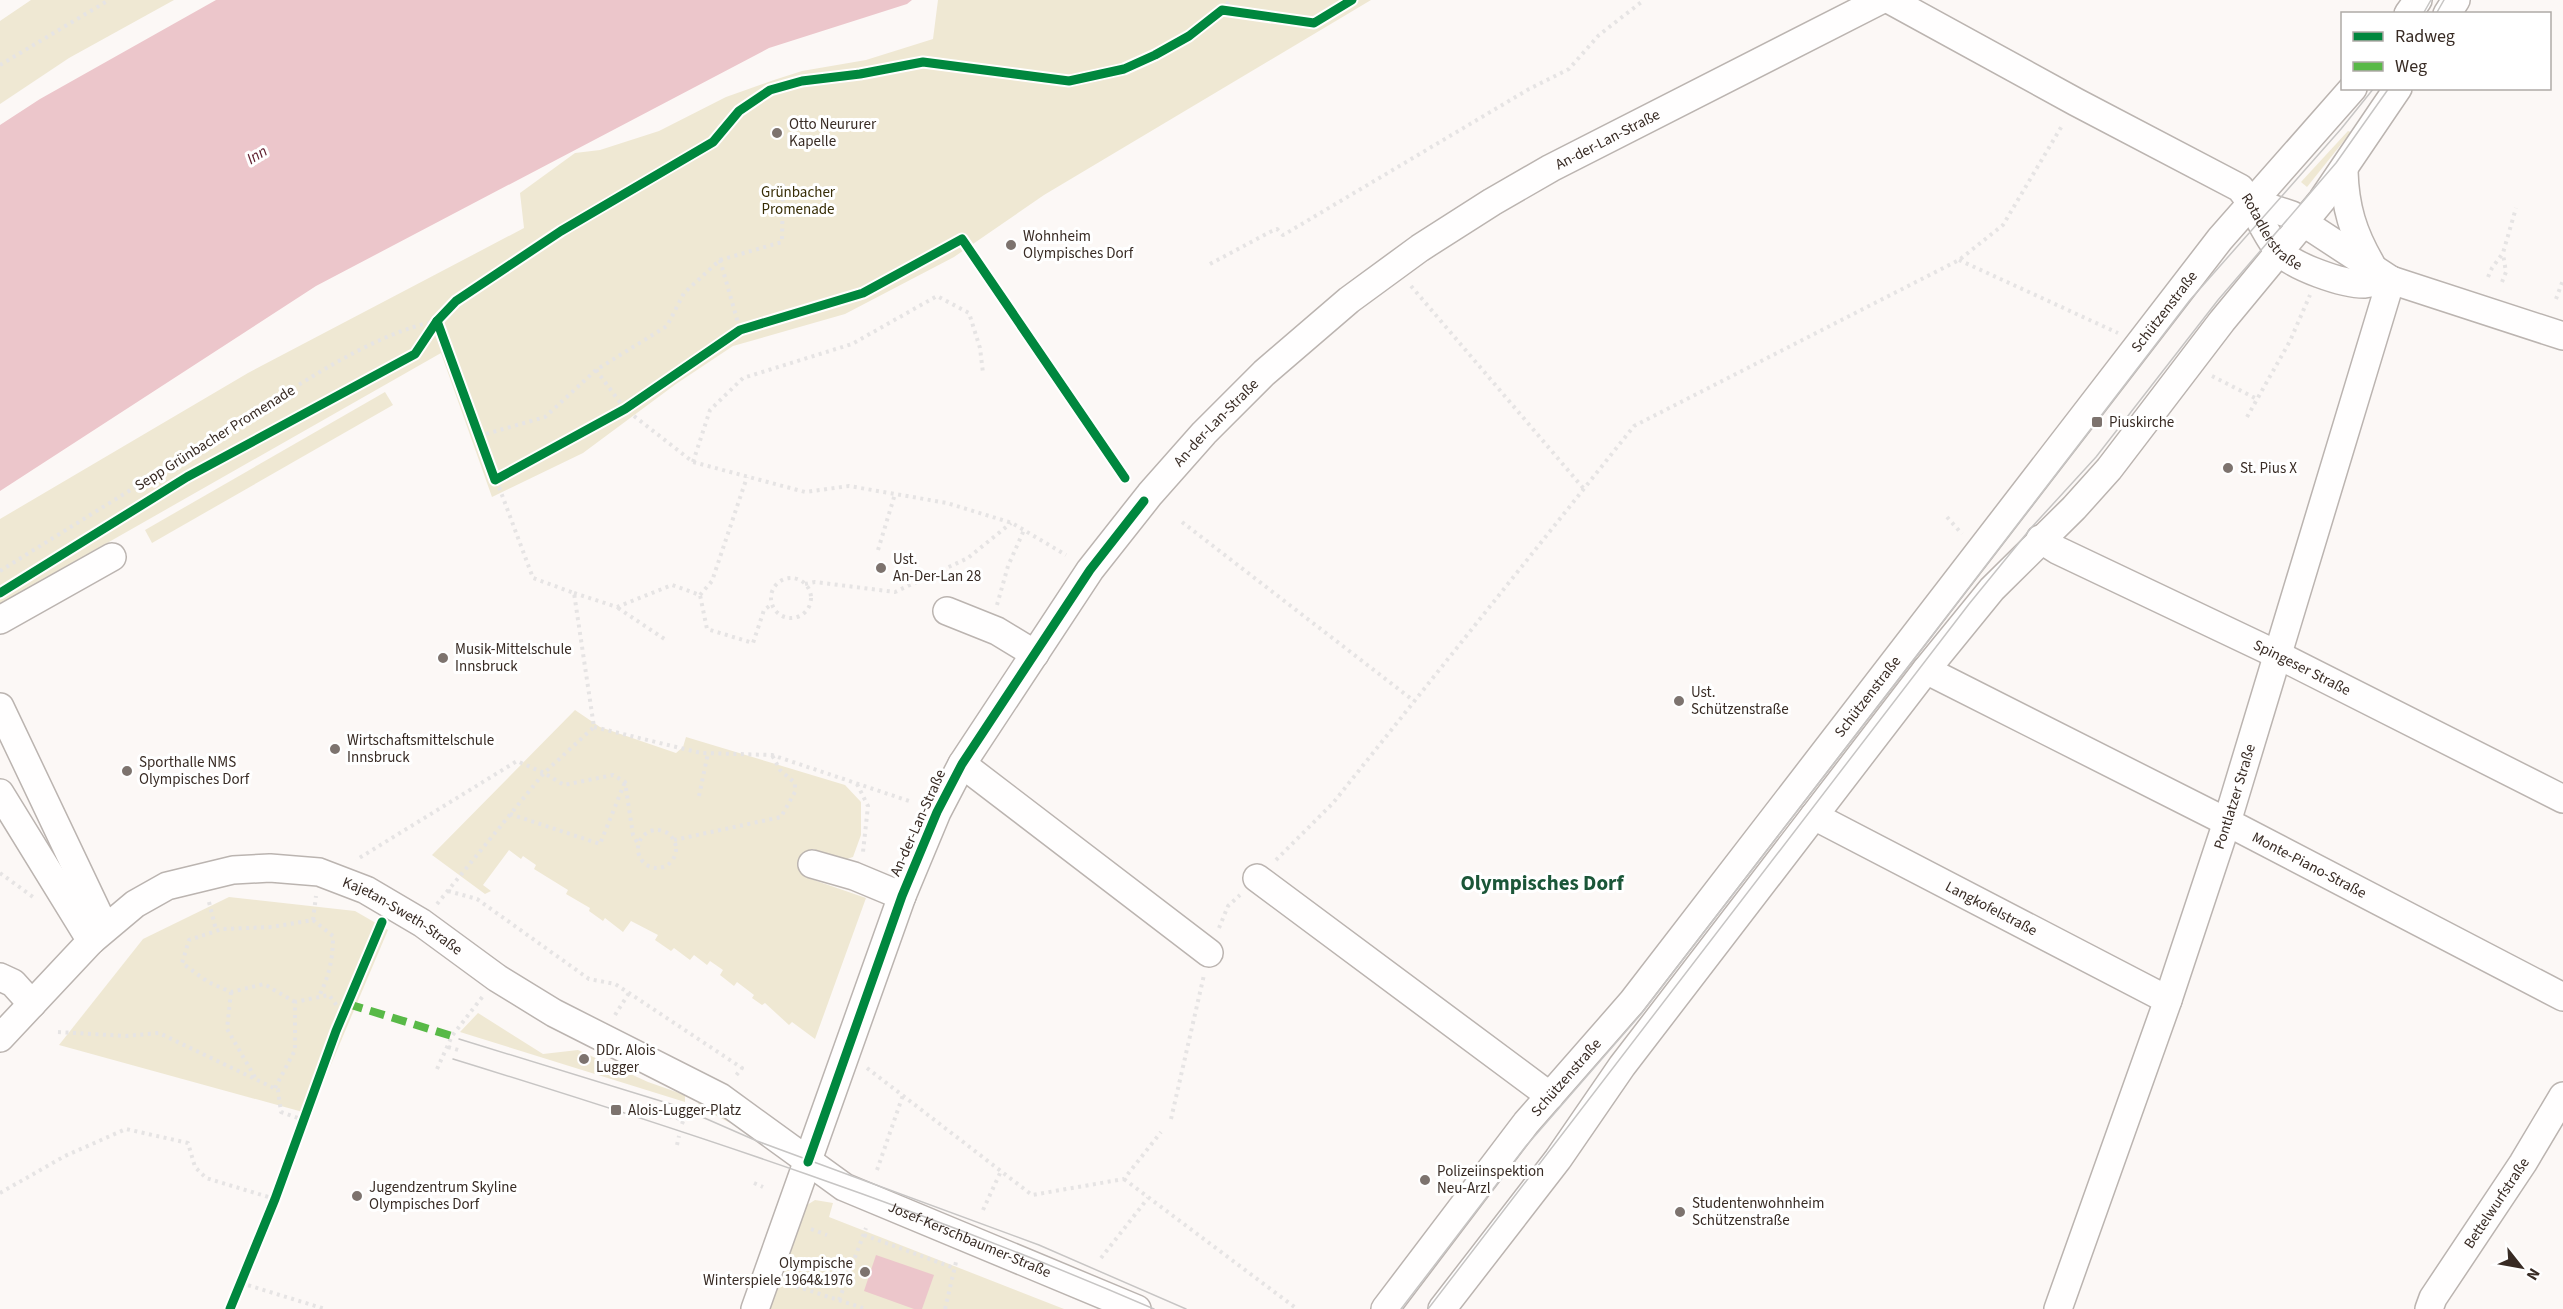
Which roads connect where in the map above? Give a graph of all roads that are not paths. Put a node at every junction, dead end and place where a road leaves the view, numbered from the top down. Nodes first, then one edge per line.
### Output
1 (1881, 0) edge
2 (1890, 0) edge
3 (2351, 90) edge
4 (2397, 90) edge
5 (2344, 171) junction
6 (2252, 202) junction
7 (2305, 222) junction
8 (2280, 252) junction
9 (2382, 274) junction
10 (2563, 336) edge
11 (2040, 539) junction
12 (112, 557) dead end
13 (947, 611) dead end
14 (0, 620) edge
15 (1035, 654) junction
16 (2276, 654) junction
17 (1926, 670) junction
18 (0, 707) edge
19 (962, 764) junction
20 (0, 793) edge
21 (2563, 799) edge
22 (1814, 816) junction
23 (2227, 822) junction
24 (812, 864) dead end
25 (1257, 878) road end
26 (902, 896) junction
27 (98, 935) junction
28 (1209, 952) road end
29 (0, 977) edge
30 (2563, 997) edge
31 (2168, 1000) junction
32 (32, 1004) junction
33 (0, 1038) edge
34 (1550, 1096) junction
35 (2563, 1096) edge
36 (808, 1162) junction
37 (1445, 1308) edge
38 (755, 1309) edge
39 (1137, 1309) edge
40 (1385, 1309) edge
41 (2058, 1309) edge
42 (2429, 1309) edge

1 - 15 street, An-der-Lan-Straße
2 - 6 street
3 - 6 street, Schützenstraße
4 - 5 street, Schützenstraße
5 - 7 street, Schützenstraße
5 - 9 street
6 - 7 street, Rotadlerstraße
6 - 8 street, Rotadlerstraße
6 - 34 street, Schützenstraße
7 - 8 street, Schützenstraße
7 - 9 street, Rotadlerstraße
8 - 9 street, Rotadlerstraße
8 - 11 street, Schützenstraße
9 - 10 street, Rotadlerstraße
9 - 16 street, Pontlatzer Straße
11 - 16 street, Spingeser Straße
11 - 17 street, Schützenstraße
12 - 14 street
13 - 15 street
15 - 19 street, An-der-Lan-Straße
16 - 21 street, Spingeser Straße
16 - 23 street, Pontlatzer Straße
17 - 22 street, Schützenstraße
17 - 23 street, Monte-Piano-Straße
18 - 27 street
19 - 26 street, An-der-Lan-Straße
19 - 28 street
20 - 27 street
22 - 31 street, Langkofelstraße
22 - 37 street, Schützenstraße
23 - 30 street, Monte-Piano-Straße
23 - 31 street, Pontlatzer Straße
24 - 26 street
25 - 34 street
26 - 36 street, An-der-Lan-Straße
27 - 32 street, Kajetan-Sweth-Straße
27 - 36 street, Kajetan-Sweth-Straße
29 - 32 street
31 - 41 street, Pontlatzer Straße
32 - 33 street, Kajetan-Sweth-Straße
34 - 40 street, Schützenstraße
35 - 42 street, Bettelwurfstraße
36 - 38 street, An-der-Lan-Straße
36 - 39 street, Josef-Kerschbaumer-Straße

